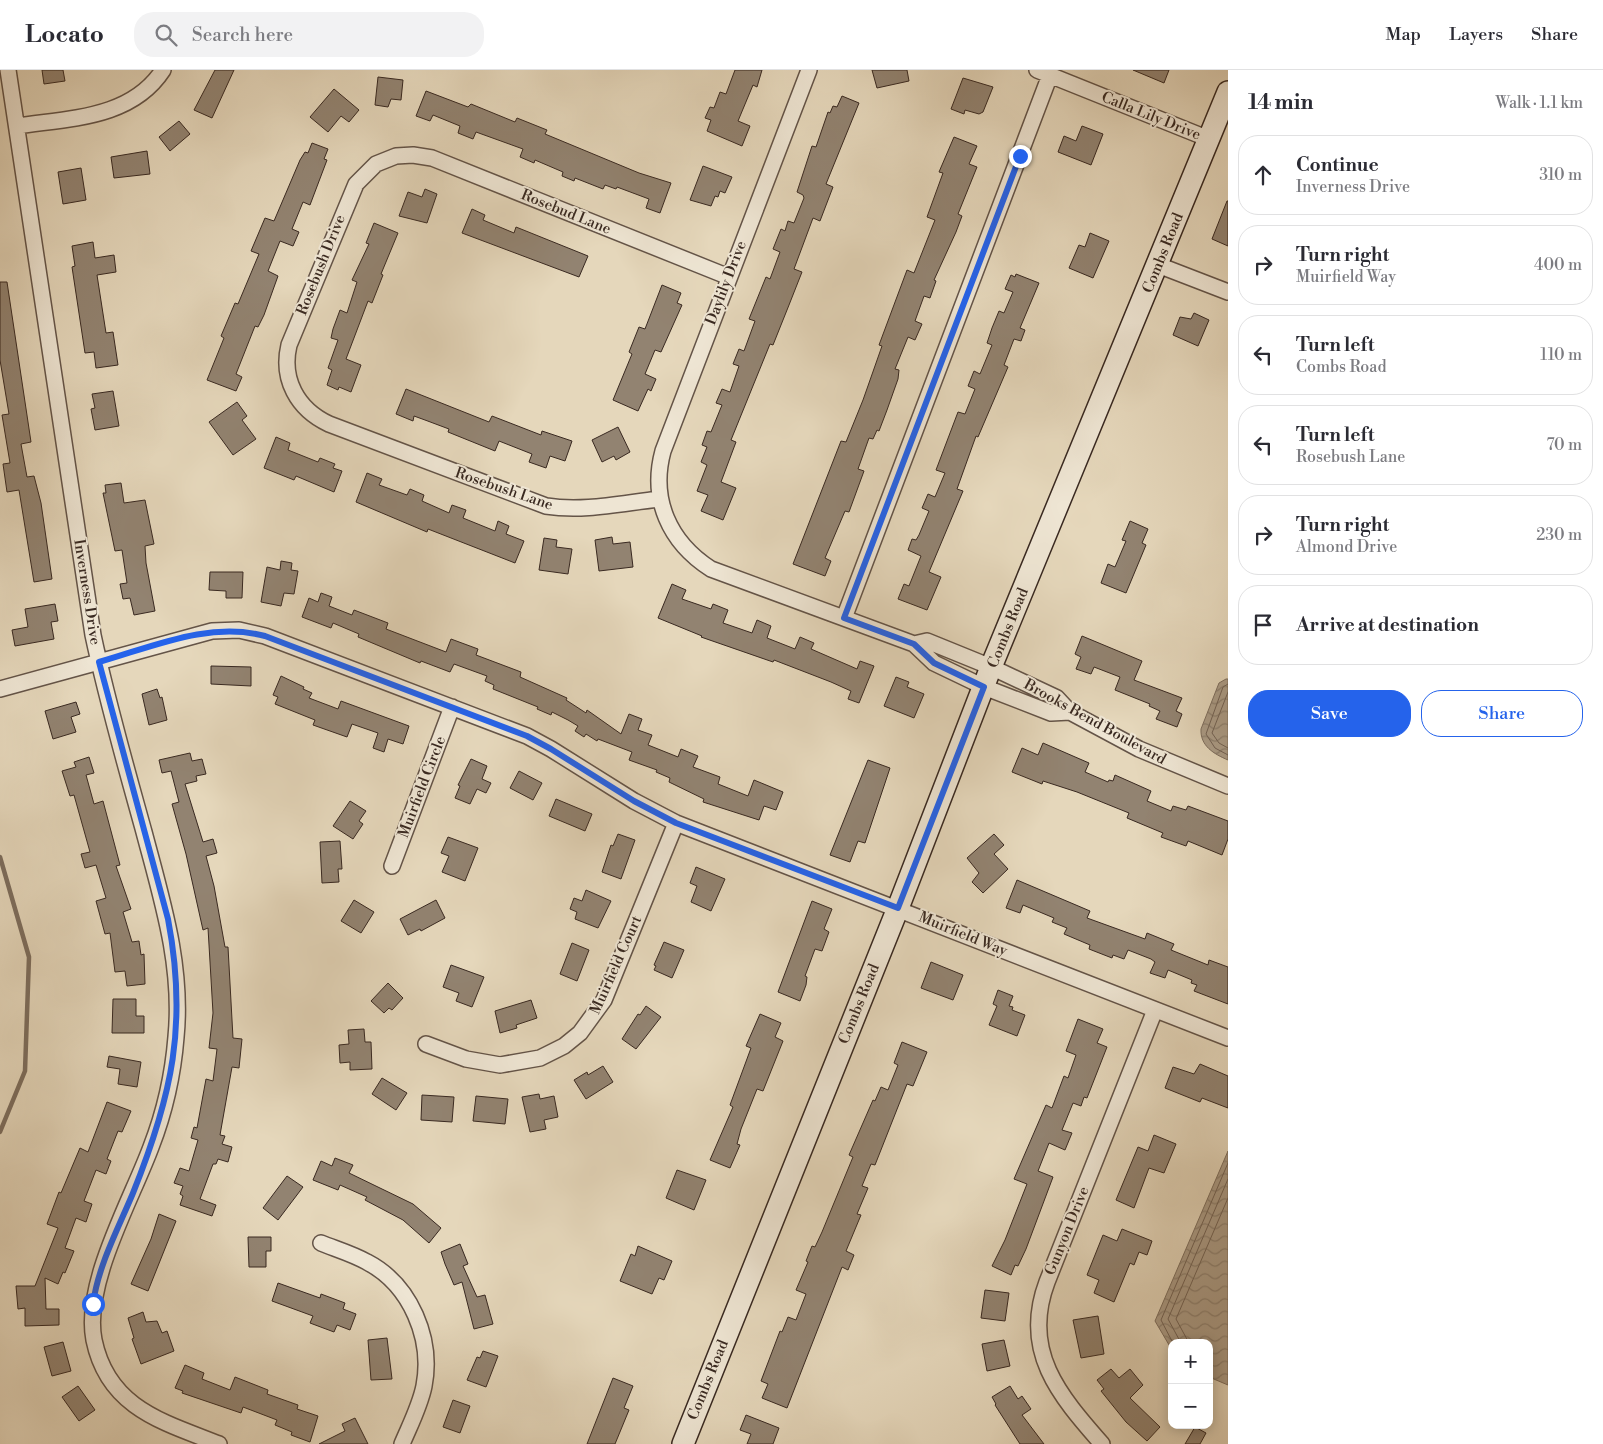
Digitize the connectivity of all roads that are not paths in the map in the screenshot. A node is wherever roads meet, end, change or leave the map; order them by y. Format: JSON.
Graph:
{"nodes":[{"id":1,"x":8,"y":70,"type":"edge"},
{"id":2,"x":164,"y":70,"type":"edge"},
{"id":3,"x":809,"y":70,"type":"edge"},
{"id":4,"x":1043,"y":73,"type":"edge"},
{"id":5,"x":1228,"y":92,"type":"edge"},
{"id":6,"x":17,"y":126,"type":"junction"},
{"id":7,"x":1209,"y":139,"type":"junction"},
{"id":8,"x":403,"y":155,"type":"joint"},
{"id":9,"x":1158,"y":265,"type":"junction"},
{"id":10,"x":729,"y":277,"type":"junction"},
{"id":11,"x":1228,"y":292,"type":"edge"},
{"id":12,"x":300,"y":401,"type":"joint"},
{"id":13,"x":660,"y":499,"type":"junction"},
{"id":14,"x":844,"y":618,"type":"junction"},
{"id":15,"x":914,"y":644,"type":"junction"},
{"id":16,"x":99,"y":662,"type":"junction"},
{"id":17,"x":991,"y":667,"type":"junction"},
{"id":18,"x":984,"y":687,"type":"junction"},
{"id":19,"x":0,"y":689,"type":"edge"},
{"id":20,"x":452,"y":707,"type":"junction"},
{"id":21,"x":1070,"y":712,"type":"junction"},
{"id":22,"x":1228,"y":786,"type":"edge"},
{"id":23,"x":676,"y":823,"type":"junction"},
{"id":24,"x":392,"y":866,"type":"dead end"},
{"id":25,"x":898,"y":908,"type":"junction"},
{"id":26,"x":1156,"y":1010,"type":"junction"},
{"id":27,"x":1228,"y":1038,"type":"edge"},
{"id":28,"x":426,"y":1044,"type":"dead end"},
{"id":29,"x":321,"y":1242,"type":"dead end"},
{"id":30,"x":187,"y":1438,"type":"edge"},
{"id":31,"x":220,"y":1444,"type":"edge"},
{"id":32,"x":402,"y":1444,"type":"edge"},
{"id":33,"x":683,"y":1444,"type":"edge"},
{"id":34,"x":1102,"y":1444,"type":"edge"}],
"edges":[{"from":1,"to":6,"type":"street","name":"Inverness Drive"},
{"from":2,"to":6,"type":"street"},
{"from":3,"to":10,"type":"street","name":"Daylily Drive"},
{"from":4,"to":7,"type":"street","name":"Calla Lily Drive"},
{"from":4,"to":14,"type":"street"},
{"from":5,"to":7,"type":"street","name":"Combs Road"},
{"from":6,"to":16,"type":"street","name":"Inverness Drive"},
{"from":7,"to":9,"type":"street","name":"Combs Road"},
{"from":8,"to":10,"type":"street","name":"Rosebud Lane"},
{"from":8,"to":12,"type":"street","name":"Rosebush Drive"},
{"from":9,"to":11,"type":"street"},
{"from":9,"to":17,"type":"street","name":"Combs Road"},
{"from":10,"to":13,"type":"street","name":"Daylily Drive"},
{"from":12,"to":13,"type":"street","name":"Rosebush Lane"},
{"from":13,"to":14,"type":"street"},
{"from":14,"to":15,"type":"street"},
{"from":15,"to":17,"type":"street"},
{"from":15,"to":18,"type":"street"},
{"from":16,"to":19,"type":"street","name":"Muirfield Way"},
{"from":16,"to":20,"type":"street","name":"Muirfield Way"},
{"from":16,"to":30,"type":"street","name":"Inverness Drive"},
{"from":17,"to":18,"type":"street","name":"Combs Road"},
{"from":17,"to":21,"type":"street","name":"Brooks Bend Boulevard"},
{"from":18,"to":21,"type":"street"},
{"from":18,"to":25,"type":"street","name":"Combs Road"},
{"from":20,"to":23,"type":"street","name":"Muirfield Way"},
{"from":20,"to":24,"type":"street","name":"Muirfield Circle"},
{"from":21,"to":22,"type":"street","name":"Brooks Bend Boulevard"},
{"from":23,"to":25,"type":"street","name":"Muirfield Way"},
{"from":23,"to":28,"type":"street","name":"Muirfield Court"},
{"from":25,"to":26,"type":"street","name":"Muirfield Way"},
{"from":25,"to":33,"type":"street","name":"Combs Road"},
{"from":26,"to":27,"type":"street","name":"Muirfield Way"},
{"from":26,"to":34,"type":"street","name":"Gunyon Drive"},
{"from":29,"to":32,"type":"street"},
{"from":30,"to":31,"type":"street","name":"Inverness Drive"}]}
